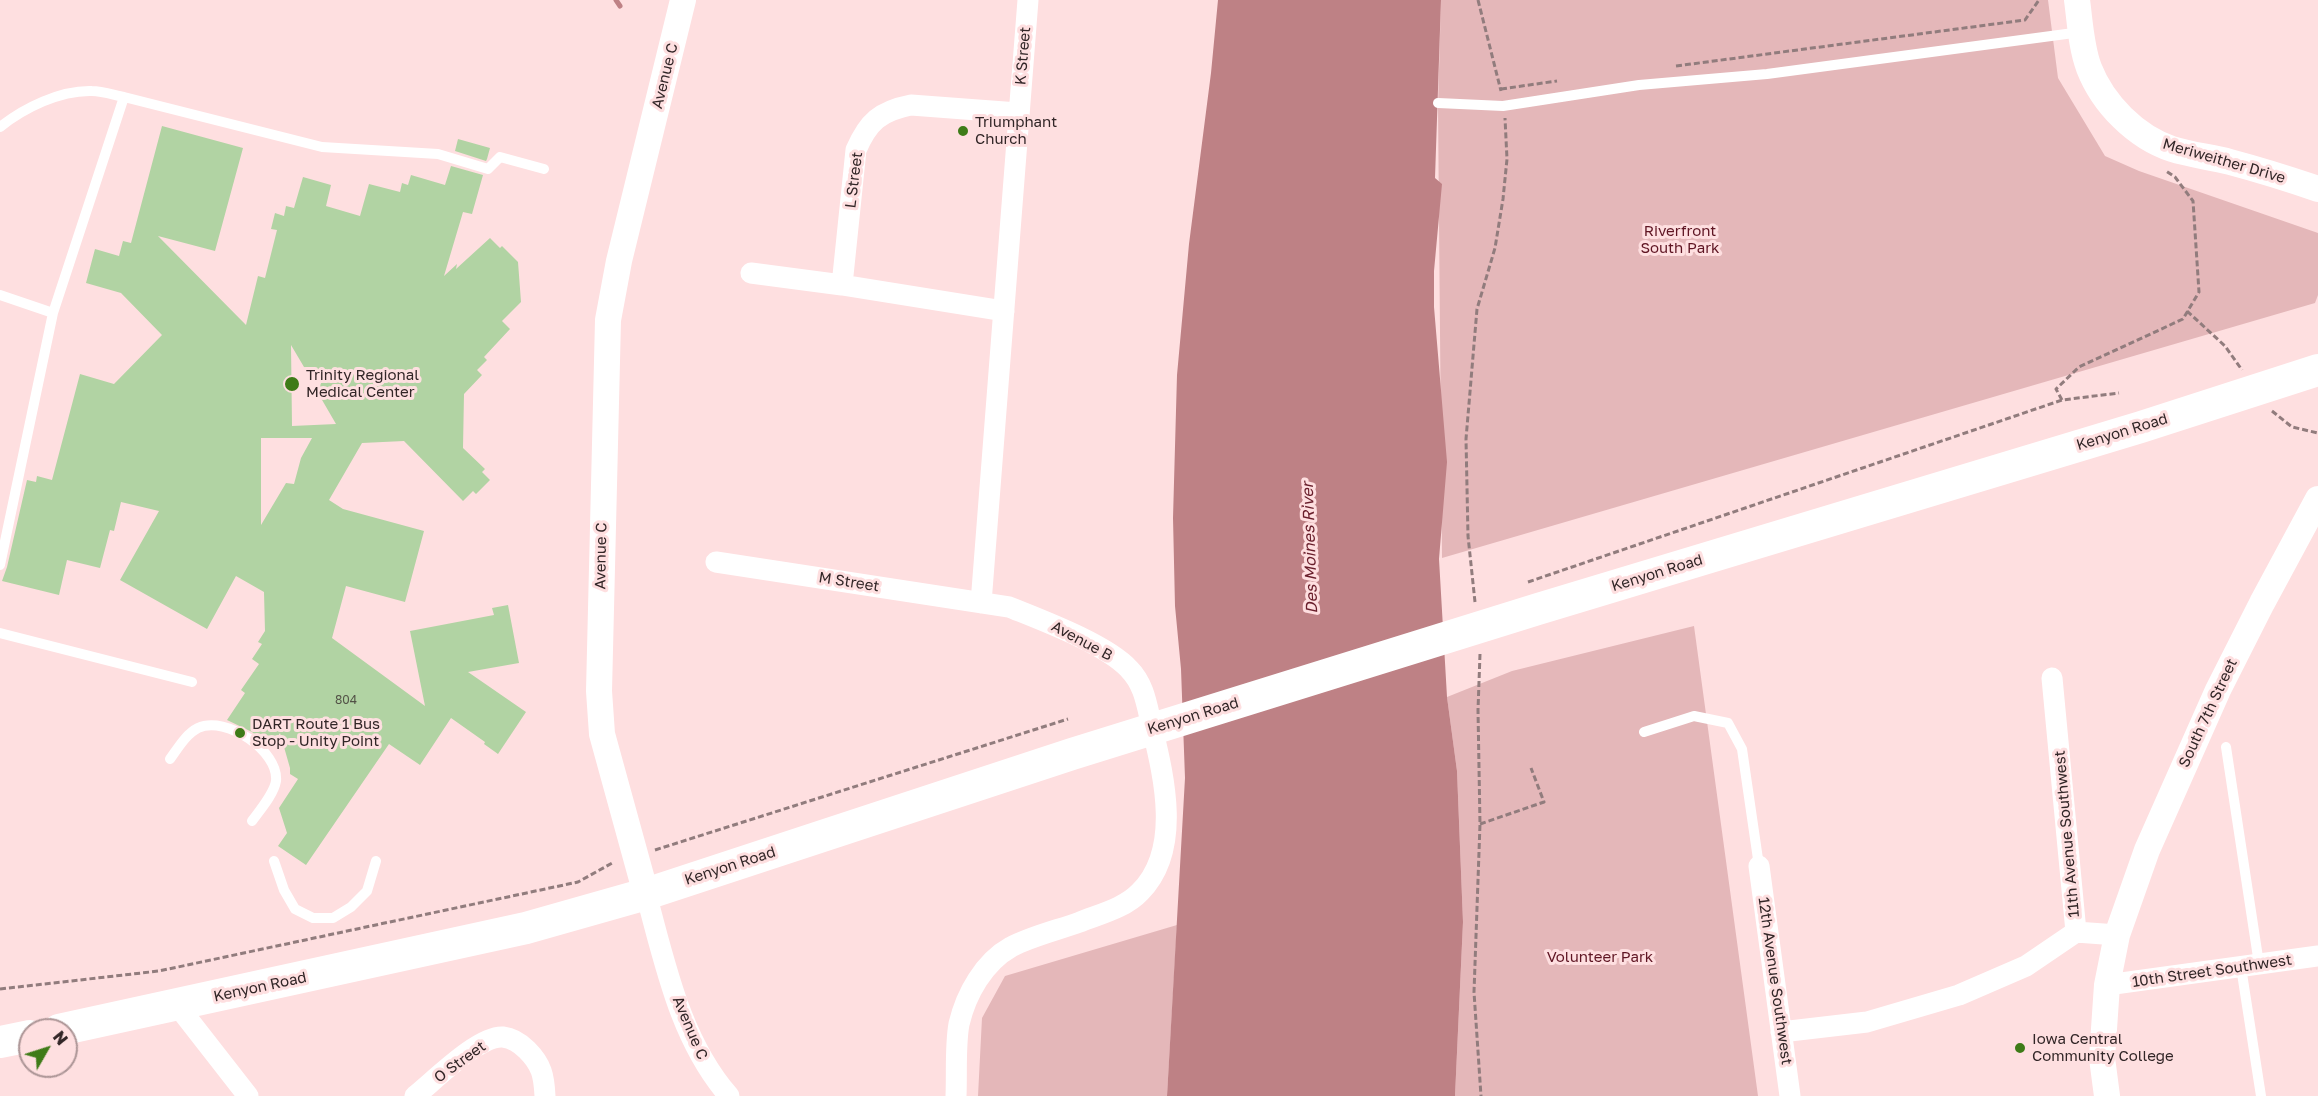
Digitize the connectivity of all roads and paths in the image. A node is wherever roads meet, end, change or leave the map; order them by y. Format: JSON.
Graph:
{"nodes":[{"id":1,"x":684,"y":0,"type":"edge"},
{"id":2,"x":1028,"y":0,"type":"edge"},
{"id":3,"x":1478,"y":0,"type":"edge"},
{"id":4,"x":2039,"y":0,"type":"edge"},
{"id":5,"x":2077,"y":0,"type":"edge"},
{"id":6,"x":2081,"y":32,"type":"junction"},
{"id":7,"x":1675,"y":66,"type":"dead end"},
{"id":8,"x":1559,"y":81,"type":"dead end"},
{"id":9,"x":1501,"y":89,"type":"junction"},
{"id":10,"x":124,"y":97,"type":"junction"},
{"id":11,"x":1438,"y":103,"type":"dead end"},
{"id":12,"x":1503,"y":106,"type":"junction"},
{"id":13,"x":1018,"y":113,"type":"junction"},
{"id":14,"x":0,"y":127,"type":"edge"},
{"id":15,"x":544,"y":170,"type":"dead end"},
{"id":16,"x":2165,"y":171,"type":"dead end"},
{"id":17,"x":2318,"y":189,"type":"edge"},
{"id":18,"x":751,"y":273,"type":"dead end"},
{"id":19,"x":842,"y":285,"type":"junction"},
{"id":20,"x":0,"y":295,"type":"edge"},
{"id":21,"x":1004,"y":311,"type":"junction"},
{"id":22,"x":53,"y":313,"type":"junction"},
{"id":23,"x":2318,"y":370,"type":"edge"},
{"id":24,"x":2119,"y":393,"type":"dead end"},
{"id":25,"x":2062,"y":400,"type":"junction"},
{"id":26,"x":2318,"y":499,"type":"edge"},
{"id":27,"x":716,"y":562,"type":"dead end"},
{"id":28,"x":0,"y":565,"type":"edge"},
{"id":29,"x":1533,"y":596,"type":"junction"},
{"id":30,"x":981,"y":603,"type":"junction"},
{"id":31,"x":1475,"y":607,"type":"dead end"},
{"id":32,"x":0,"y":633,"type":"edge"},
{"id":33,"x":1480,"y":654,"type":"dead end"},
{"id":34,"x":2052,"y":678,"type":"dead end"},
{"id":35,"x":192,"y":682,"type":"dead end"},
{"id":36,"x":1068,"y":719,"type":"dead end"},
{"id":37,"x":1644,"y":732,"type":"dead end"},
{"id":38,"x":2226,"y":747,"type":"dead end"},
{"id":39,"x":170,"y":759,"type":"dead end"},
{"id":40,"x":1531,"y":768,"type":"dead end"},
{"id":41,"x":252,"y":821,"type":"dead end"},
{"id":42,"x":1480,"y":824,"type":"junction"},
{"id":43,"x":635,"y":856,"type":"junction"},
{"id":44,"x":274,"y":861,"type":"dead end"},
{"id":45,"x":376,"y":861,"type":"dead end"},
{"id":46,"x":1760,"y":866,"type":"joint"},
{"id":47,"x":646,"y":894,"type":"junction"},
{"id":48,"x":2076,"y":932,"type":"junction"},
{"id":49,"x":2117,"y":935,"type":"junction"},
{"id":50,"x":2318,"y":956,"type":"edge"},
{"id":51,"x":2250,"y":966,"type":"junction"},
{"id":52,"x":2107,"y":985,"type":"junction"},
{"id":53,"x":0,"y":989,"type":"edge"},
{"id":54,"x":177,"y":1005,"type":"junction"},
{"id":55,"x":78,"y":1026,"type":"edge"},
{"id":56,"x":1781,"y":1032,"type":"junction"},
{"id":57,"x":18,"y":1038,"type":"edge"},
{"id":58,"x":0,"y":1042,"type":"edge"},
{"id":59,"x":248,"y":1096,"type":"edge"},
{"id":60,"x":415,"y":1096,"type":"edge"},
{"id":61,"x":545,"y":1096,"type":"edge"},
{"id":62,"x":729,"y":1096,"type":"edge"},
{"id":63,"x":956,"y":1096,"type":"edge"},
{"id":64,"x":1481,"y":1096,"type":"edge"},
{"id":65,"x":1790,"y":1096,"type":"edge"},
{"id":66,"x":2107,"y":1096,"type":"edge"},
{"id":67,"x":2261,"y":1096,"type":"edge"}],
"edges":[{"from":1,"to":43,"type":"street","name":"Avenue C"},
{"from":2,"to":13,"type":"street","name":"K Street"},
{"from":3,"to":9,"type":"path"},
{"from":4,"to":7,"type":"path"},
{"from":5,"to":6,"type":"street","name":"Meriweither Drive"},
{"from":6,"to":12,"type":"lane"},
{"from":6,"to":17,"type":"street","name":"Meriweither Drive"},
{"from":8,"to":9,"type":"path"},
{"from":9,"to":12,"type":"path"},
{"from":10,"to":14,"type":"lane"},
{"from":10,"to":15,"type":"lane"},
{"from":10,"to":22,"type":"lane"},
{"from":11,"to":12,"type":"lane"},
{"from":12,"to":31,"type":"path"},
{"from":13,"to":19,"type":"street","name":"L Street"},
{"from":13,"to":21,"type":"street"},
{"from":16,"to":25,"type":"path"},
{"from":18,"to":19,"type":"street"},
{"from":19,"to":21,"type":"street"},
{"from":20,"to":22,"type":"lane"},
{"from":21,"to":30,"type":"street"},
{"from":22,"to":28,"type":"lane"},
{"from":23,"to":29,"type":"main road","name":"Kenyon Road"},
{"from":24,"to":25,"type":"path"},
{"from":25,"to":29,"type":"path"},
{"from":26,"to":49,"type":"street","name":"South 7th Street"},
{"from":27,"to":30,"type":"street","name":"M Street"},
{"from":29,"to":47,"type":"main road","name":"Kenyon Road"},
{"from":30,"to":63,"type":"street","name":"Avenue B"},
{"from":32,"to":35,"type":"lane"},
{"from":33,"to":42,"type":"path"},
{"from":34,"to":48,"type":"street","name":"11th Avenue Southwest"},
{"from":36,"to":43,"type":"path"},
{"from":37,"to":46,"type":"lane"},
{"from":38,"to":51,"type":"lane"},
{"from":39,"to":41,"type":"lane"},
{"from":40,"to":42,"type":"path"},
{"from":42,"to":64,"type":"path"},
{"from":43,"to":47,"type":"street","name":"Avenue C"},
{"from":43,"to":53,"type":"path"},
{"from":44,"to":45,"type":"lane"},
{"from":46,"to":56,"type":"street","name":"12th Avenue Southwest"},
{"from":47,"to":54,"type":"main road","name":"Kenyon Road"},
{"from":47,"to":62,"type":"street","name":"Avenue C"},
{"from":48,"to":49,"type":"street","name":"11th Avenue Southwest"},
{"from":48,"to":56,"type":"street"},
{"from":49,"to":52,"type":"street"},
{"from":50,"to":51,"type":"street","name":"10th Street Southwest"},
{"from":51,"to":52,"type":"street","name":"10th Street Southwest"},
{"from":51,"to":67,"type":"lane"},
{"from":52,"to":66,"type":"street"},
{"from":54,"to":55,"type":"main road","name":"Kenyon Road"},
{"from":54,"to":59,"type":"street"},
{"from":56,"to":65,"type":"street","name":"12th Avenue Southwest"},
{"from":57,"to":58,"type":"main road"},
{"from":60,"to":61,"type":"street","name":"O Street"}]}
